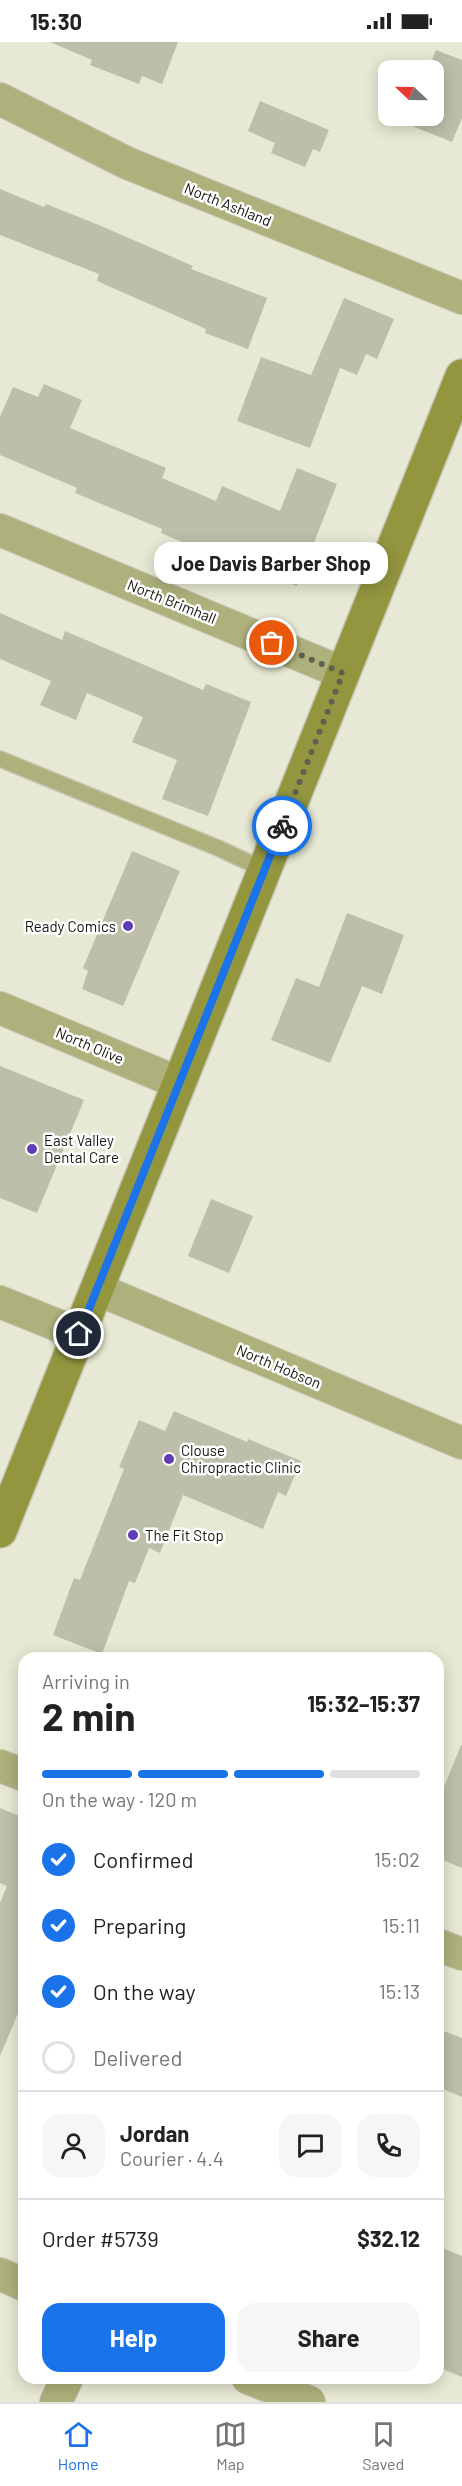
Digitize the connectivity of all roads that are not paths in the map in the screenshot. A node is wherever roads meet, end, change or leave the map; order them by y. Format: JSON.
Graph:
{"nodes":[{"id":1,"x":0,"y":99,"type":"edge"},
{"id":2,"x":462,"y":298,"type":"edge"},
{"id":3,"x":462,"y":376,"type":"edge"},
{"id":4,"x":0,"y":530,"type":"edge"},
{"id":5,"x":343,"y":673,"type":"junction"},
{"id":6,"x":0,"y":759,"type":"edge"},
{"id":7,"x":265,"y":870,"type":"junction"},
{"id":8,"x":0,"y":1008,"type":"edge"},
{"id":9,"x":179,"y":1083,"type":"junction"},
{"id":10,"x":97,"y":1289,"type":"junction"},
{"id":11,"x":0,"y":1302,"type":"edge"},
{"id":12,"x":79,"y":1334,"type":"junction"},
{"id":13,"x":462,"y":1443,"type":"edge"},
{"id":14,"x":0,"y":1532,"type":"edge"},
{"id":15,"x":0,"y":1766,"type":"edge"},
{"id":16,"x":18,"y":1773,"type":"edge"},
{"id":17,"x":444,"y":1947,"type":"edge"},
{"id":18,"x":462,"y":1954,"type":"edge"},
{"id":19,"x":0,"y":2274,"type":"edge"},
{"id":20,"x":18,"y":2282,"type":"edge"},
{"id":21,"x":64,"y":2384,"type":"edge"},
{"id":22,"x":263,"y":2384,"type":"edge"},
{"id":23,"x":56,"y":2402,"type":"edge"},
{"id":24,"x":309,"y":2402,"type":"edge"}],
"edges":[{"from":1,"to":2,"type":"street","name":"North Ashland"},
{"from":3,"to":5,"type":"main road"},
{"from":4,"to":5,"type":"street","name":"North Brimhall"},
{"from":5,"to":7,"type":"main road"},
{"from":6,"to":7,"type":"lane"},
{"from":7,"to":9,"type":"main road"},
{"from":8,"to":9,"type":"street","name":"North Olive"},
{"from":9,"to":10,"type":"main road"},
{"from":10,"to":12,"type":"main road"},
{"from":10,"to":13,"type":"street","name":"North Hobson"},
{"from":11,"to":12,"type":"street"},
{"from":12,"to":14,"type":"main road"},
{"from":15,"to":16,"type":"street"},
{"from":17,"to":18,"type":"street"},
{"from":19,"to":20,"type":"street"},
{"from":21,"to":23,"type":"street"},
{"from":22,"to":24,"type":"street"}]}
